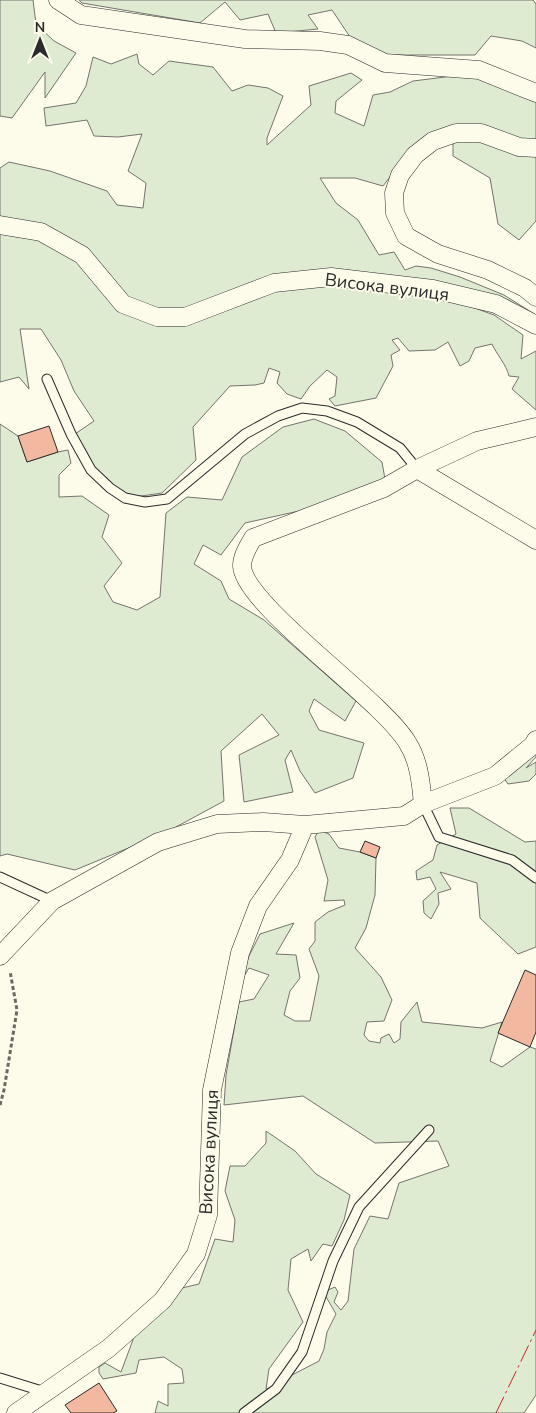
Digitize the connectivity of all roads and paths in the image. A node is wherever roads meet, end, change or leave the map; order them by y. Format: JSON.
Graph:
{"nodes":[{"id":1,"x":58,"y":0,"type":"edge"},
{"id":2,"x":536,"y":92,"type":"edge"},
{"id":3,"x":536,"y":148,"type":"edge"},
{"id":4,"x":0,"y":225,"type":"edge"},
{"id":5,"x":536,"y":297,"type":"edge"},
{"id":6,"x":536,"y":325,"type":"edge"},
{"id":7,"x":47,"y":378,"type":"dead end"},
{"id":8,"x":536,"y":427,"type":"edge"},
{"id":9,"x":417,"y":469,"type":"junction"},
{"id":10,"x":536,"y":540,"type":"edge"},
{"id":11,"x":536,"y":740,"type":"edge"},
{"id":12,"x":423,"y":804,"type":"junction"},
{"id":13,"x":305,"y":825,"type":"junction"},
{"id":14,"x":0,"y":876,"type":"edge"},
{"id":15,"x":536,"y":878,"type":"edge"},
{"id":16,"x":52,"y":902,"type":"junction"},
{"id":17,"x":3,"y":953,"type":"edge"},
{"id":18,"x":0,"y":1105,"type":"edge"},
{"id":19,"x":429,"y":1130,"type":"dead end"},
{"id":20,"x":0,"y":1378,"type":"edge"},
{"id":21,"x":46,"y":1392,"type":"junction"},
{"id":22,"x":16,"y":1413,"type":"edge"},
{"id":23,"x":244,"y":1413,"type":"edge"}],
"edges":[{"from":1,"to":2,"type":"street"},
{"from":3,"to":5,"type":"street"},
{"from":4,"to":6,"type":"street","name":"Висока вулиця"},
{"from":7,"to":9,"type":"lane"},
{"from":8,"to":9,"type":"street"},
{"from":9,"to":10,"type":"street"},
{"from":9,"to":12,"type":"street"},
{"from":11,"to":12,"type":"street"},
{"from":12,"to":13,"type":"street"},
{"from":12,"to":15,"type":"lane"},
{"from":13,"to":16,"type":"street"},
{"from":13,"to":21,"type":"street","name":"Висока вулиця"},
{"from":14,"to":16,"type":"lane"},
{"from":16,"to":17,"type":"street"},
{"from":17,"to":18,"type":"path"},
{"from":19,"to":23,"type":"lane"},
{"from":20,"to":21,"type":"lane"},
{"from":21,"to":22,"type":"street","name":"Висока вулиця"}]}
